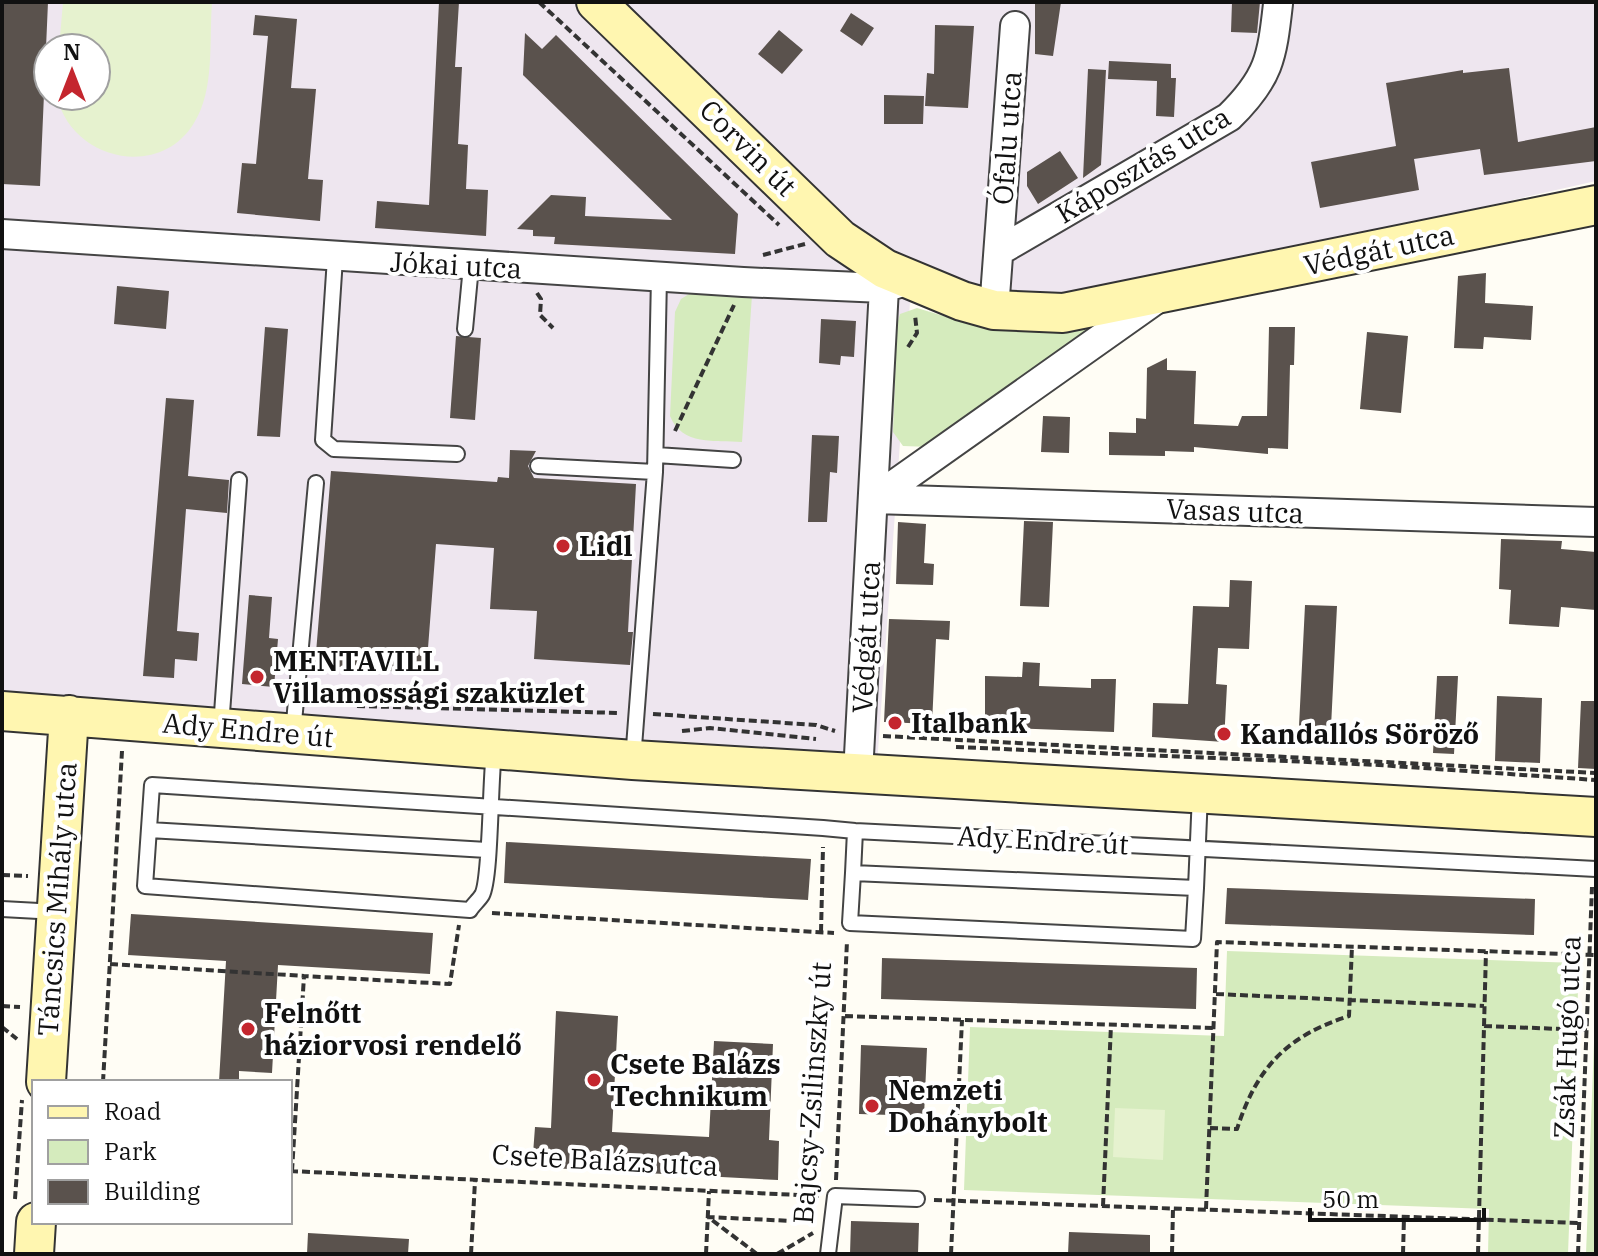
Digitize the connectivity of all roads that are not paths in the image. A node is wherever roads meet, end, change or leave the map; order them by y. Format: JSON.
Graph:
{"nodes":[{"id":1,"x":596,"y":2,"type":"edge"},
{"id":2,"x":1278,"y":4,"type":"edge"},
{"id":3,"x":1015,"y":26,"type":"dead end"},
{"id":4,"x":1596,"y":205,"type":"edge"},
{"id":5,"x":2,"y":234,"type":"edge"},
{"id":6,"x":999,"y":251,"type":"junction"},
{"id":7,"x":335,"y":258,"type":"junction"},
{"id":8,"x":471,"y":266,"type":"junction"},
{"id":9,"x":659,"y":277,"type":"junction"},
{"id":10,"x":892,"y":279,"type":"junction"},
{"id":11,"x":1162,"y":295,"type":"junction"},
{"id":12,"x":994,"y":310,"type":"junction"},
{"id":13,"x":465,"y":329,"type":"dead end"},
{"id":14,"x":457,"y":454,"type":"dead end"},
{"id":15,"x":656,"y":455,"type":"junction"},
{"id":16,"x":733,"y":460,"type":"dead end"},
{"id":17,"x":538,"y":466,"type":"dead end"},
{"id":18,"x":655,"y":472,"type":"junction"},
{"id":19,"x":239,"y":480,"type":"dead end"},
{"id":20,"x":316,"y":483,"type":"dead end"},
{"id":21,"x":874,"y":499,"type":"junction"},
{"id":22,"x":1596,"y":522,"type":"edge"},
{"id":23,"x":2,"y":711,"type":"edge"},
{"id":24,"x":69,"y":715,"type":"junction"},
{"id":25,"x":221,"y":728,"type":"junction"},
{"id":26,"x":293,"y":734,"type":"junction"},
{"id":27,"x":494,"y":750,"type":"junction"},
{"id":28,"x":633,"y":760,"type":"junction"},
{"id":29,"x":858,"y":774,"type":"junction"},
{"id":30,"x":1200,"y":794,"type":"junction"},
{"id":31,"x":489,"y":807,"type":"junction"},
{"id":32,"x":1596,"y":817,"type":"edge"},
{"id":33,"x":149,"y":830,"type":"junction"},
{"id":34,"x":855,"y":831,"type":"junction"},
{"id":35,"x":1198,"y":848,"type":"junction"},
{"id":36,"x":487,"y":850,"type":"junction"},
{"id":37,"x":1594,"y":869,"type":"edge"},
{"id":38,"x":853,"y":873,"type":"junction"},
{"id":39,"x":1196,"y":888,"type":"junction"},
{"id":40,"x":2,"y":909,"type":"edge"},
{"id":41,"x":57,"y":912,"type":"junction"},
{"id":42,"x":35,"y":1080,"type":"edge"},
{"id":43,"x":917,"y":1199,"type":"dead end"},
{"id":44,"x":25,"y":1215,"type":"edge"},
{"id":45,"x":34,"y":1254,"type":"edge"},
{"id":46,"x":828,"y":1254,"type":"edge"}],
"edges":[{"from":1,"to":10,"type":"street","name":"Corvin út"},
{"from":2,"to":6,"type":"street","name":"Káposztás utca"},
{"from":3,"to":6,"type":"street","name":"Ófalu utca"},
{"from":4,"to":11,"type":"street","name":"Védgát utca"},
{"from":5,"to":7,"type":"street","name":"Jókai utca"},
{"from":6,"to":12,"type":"street"},
{"from":7,"to":8,"type":"street","name":"Jókai utca"},
{"from":7,"to":14,"type":"lane"},
{"from":8,"to":9,"type":"street","name":"Jókai utca"},
{"from":8,"to":13,"type":"lane"},
{"from":9,"to":10,"type":"street","name":"Jókai utca"},
{"from":9,"to":15,"type":"lane"},
{"from":10,"to":12,"type":"street","name":"Védgát utca"},
{"from":10,"to":21,"type":"street","name":"Védgát utca"},
{"from":11,"to":12,"type":"street","name":"Védgát utca"},
{"from":11,"to":21,"type":"street","name":"Védgát utca"},
{"from":15,"to":16,"type":"lane"},
{"from":15,"to":18,"type":"lane"},
{"from":17,"to":18,"type":"lane"},
{"from":18,"to":28,"type":"lane"},
{"from":19,"to":25,"type":"lane"},
{"from":20,"to":26,"type":"lane"},
{"from":21,"to":22,"type":"street","name":"Vasas utca"},
{"from":21,"to":29,"type":"street","name":"Védgát utca"},
{"from":23,"to":24,"type":"street","name":"Ady Endre út"},
{"from":24,"to":25,"type":"street","name":"Ady Endre út"},
{"from":24,"to":41,"type":"street","name":"Táncsics Mihály utca"},
{"from":25,"to":26,"type":"street","name":"Ady Endre út"},
{"from":26,"to":27,"type":"street","name":"Ady Endre út"},
{"from":27,"to":28,"type":"street","name":"Ady Endre út"},
{"from":27,"to":31,"type":"lane"},
{"from":28,"to":29,"type":"street","name":"Ady Endre út"},
{"from":29,"to":30,"type":"street","name":"Ady Endre út"},
{"from":30,"to":32,"type":"street","name":"Ady Endre út"},
{"from":30,"to":35,"type":"lane"},
{"from":31,"to":33,"type":"lane","name":"Ady Endre út"},
{"from":31,"to":34,"type":"lane","name":"Ady Endre út"},
{"from":31,"to":36,"type":"lane"},
{"from":33,"to":36,"type":"lane"},
{"from":33,"to":36,"type":"lane","name":"Ady Endre út"},
{"from":34,"to":35,"type":"lane","name":"Ady Endre út"},
{"from":34,"to":38,"type":"lane"},
{"from":35,"to":37,"type":"lane","name":"Ady Endre út"},
{"from":35,"to":39,"type":"lane"},
{"from":38,"to":39,"type":"lane"},
{"from":38,"to":39,"type":"lane"},
{"from":40,"to":41,"type":"lane"},
{"from":41,"to":42,"type":"street","name":"Táncsics Mihály utca"},
{"from":43,"to":46,"type":"lane","name":"Bajcsy-Zsilinszky út"},
{"from":44,"to":45,"type":"street"}]}
